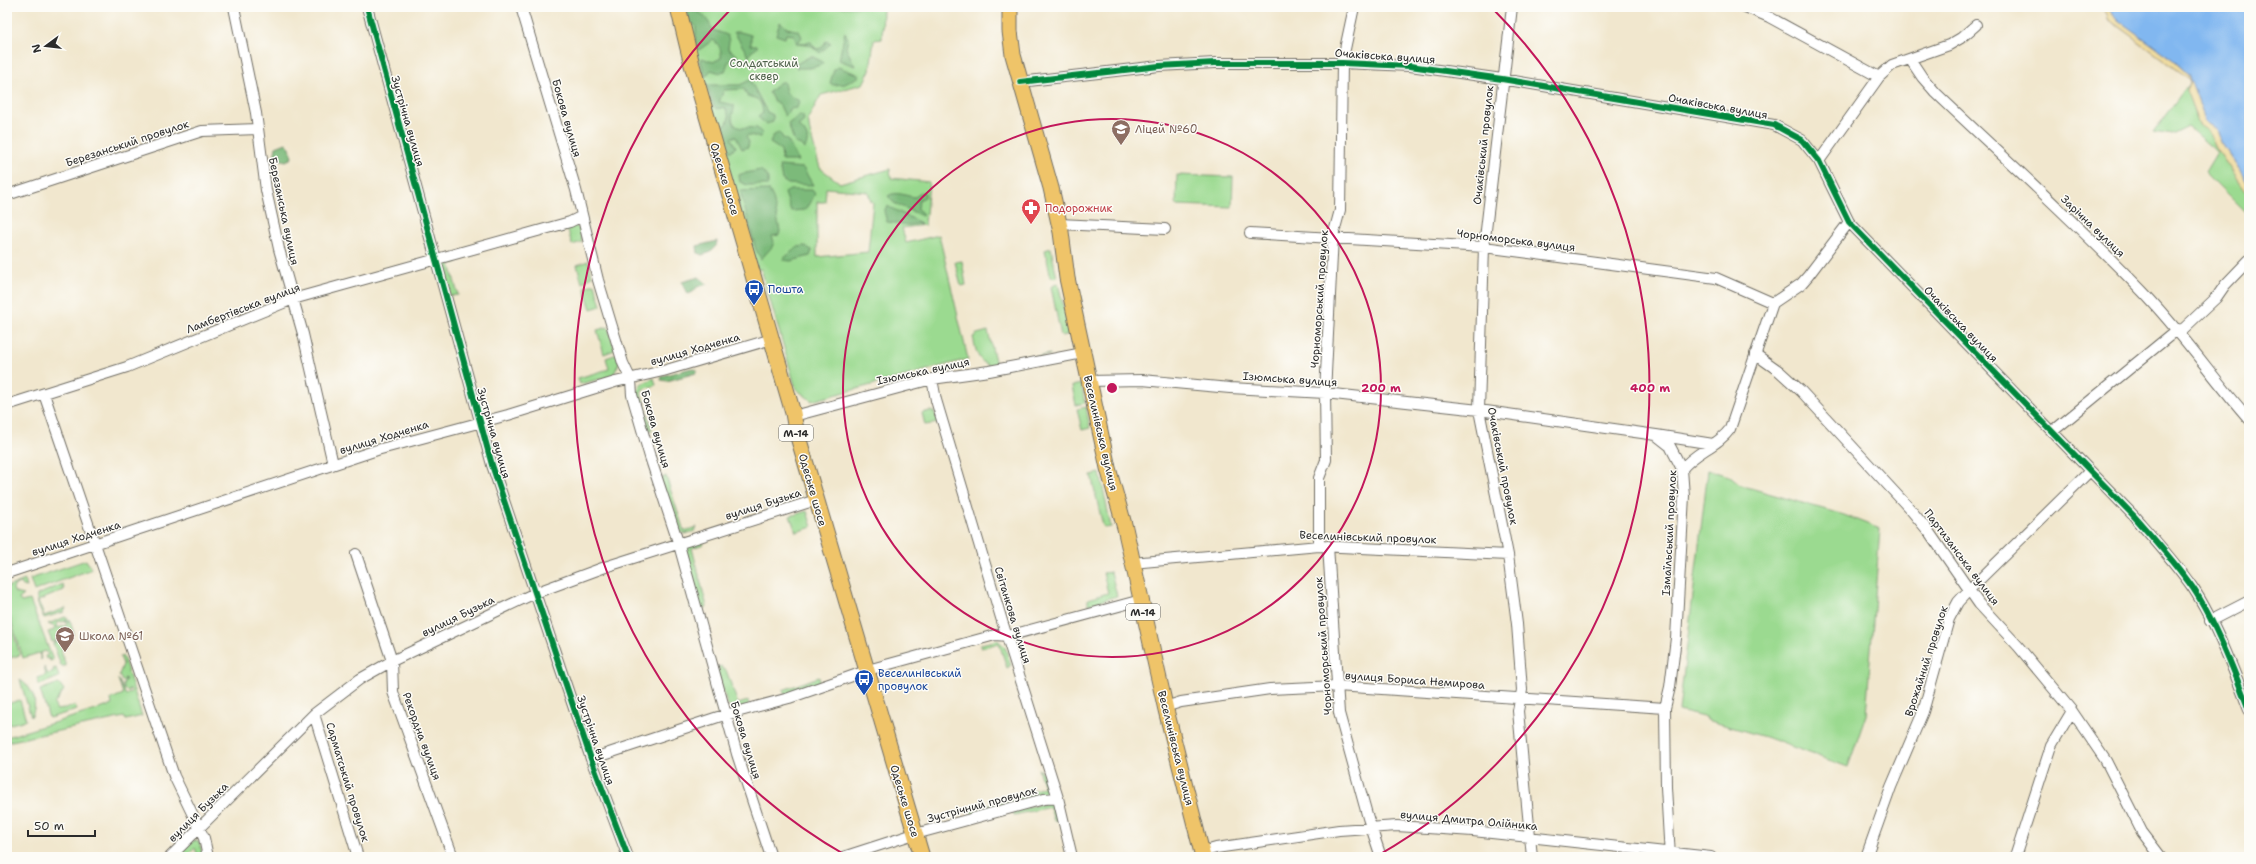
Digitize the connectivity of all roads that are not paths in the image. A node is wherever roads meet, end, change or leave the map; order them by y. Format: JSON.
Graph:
{"nodes":[{"id":1,"x":234,"y":7,"type":"edge"},
{"id":2,"x":367,"y":7,"type":"edge"},
{"id":3,"x":521,"y":7,"type":"edge"},
{"id":4,"x":678,"y":7,"type":"edge"},
{"id":5,"x":1010,"y":7,"type":"edge"},
{"id":6,"x":1354,"y":7,"type":"edge"},
{"id":7,"x":1512,"y":7,"type":"edge"},
{"id":8,"x":1745,"y":7,"type":"edge"},
{"id":9,"x":1976,"y":25,"type":"dead end"},
{"id":10,"x":1910,"y":59,"type":"junction"},
{"id":11,"x":1342,"y":62,"type":"junction"},
{"id":12,"x":1879,"y":77,"type":"junction"},
{"id":13,"x":1502,"y":79,"type":"junction"},
{"id":14,"x":1020,"y":82,"type":"junction"},
{"id":15,"x":258,"y":129,"type":"junction"},
{"id":16,"x":1819,"y":161,"type":"junction"},
{"id":17,"x":7,"y":195,"type":"edge"},
{"id":18,"x":582,"y":216,"type":"junction"},
{"id":19,"x":1849,"y":222,"type":"junction"},
{"id":20,"x":1060,"y":224,"type":"junction"},
{"id":21,"x":1165,"y":229,"type":"dead end"},
{"id":22,"x":1250,"y":233,"type":"dead end"},
{"id":23,"x":1332,"y":236,"type":"junction"},
{"id":24,"x":1484,"y":247,"type":"junction"},
{"id":25,"x":436,"y":259,"type":"junction"},
{"id":26,"x":2249,"y":260,"type":"edge"},
{"id":27,"x":293,"y":299,"type":"junction"},
{"id":28,"x":1773,"y":303,"type":"junction"},
{"id":29,"x":2179,"y":331,"type":"junction"},
{"id":30,"x":772,"y":339,"type":"junction"},
{"id":31,"x":1083,"y":353,"type":"junction"},
{"id":32,"x":1755,"y":354,"type":"junction"},
{"id":33,"x":932,"y":379,"type":"junction"},
{"id":34,"x":631,"y":380,"type":"junction"},
{"id":35,"x":1089,"y":381,"type":"junction"},
{"id":36,"x":1325,"y":393,"type":"junction"},
{"id":37,"x":44,"y":394,"type":"junction"},
{"id":38,"x":7,"y":405,"type":"edge"},
{"id":39,"x":1479,"y":410,"type":"junction"},
{"id":40,"x":794,"y":416,"type":"junction"},
{"id":41,"x":2249,"y":419,"type":"edge"},
{"id":42,"x":480,"y":422,"type":"junction"},
{"id":43,"x":2052,"y":432,"type":"junction"},
{"id":44,"x":1656,"y":435,"type":"junction"},
{"id":45,"x":1713,"y":444,"type":"junction"},
{"id":46,"x":333,"y":464,"type":"junction"},
{"id":47,"x":1682,"y":469,"type":"junction"},
{"id":48,"x":2090,"y":471,"type":"junction"},
{"id":49,"x":816,"y":500,"type":"junction"},
{"id":50,"x":95,"y":545,"type":"junction"},
{"id":51,"x":679,"y":545,"type":"junction"},
{"id":52,"x":1324,"y":546,"type":"junction"},
{"id":53,"x":356,"y":554,"type":"dead end"},
{"id":54,"x":1508,"y":555,"type":"junction"},
{"id":55,"x":1132,"y":563,"type":"junction"},
{"id":56,"x":7,"y":573,"type":"edge"},
{"id":57,"x":1969,"y":590,"type":"junction"},
{"id":58,"x":535,"y":593,"type":"junction"},
{"id":59,"x":1141,"y":600,"type":"junction"},
{"id":60,"x":2249,"y":601,"type":"edge"},
{"id":61,"x":2210,"y":621,"type":"junction"},
{"id":62,"x":1008,"y":636,"type":"junction"},
{"id":63,"x":392,"y":661,"type":"junction"},
{"id":64,"x":866,"y":671,"type":"junction"},
{"id":65,"x":1337,"y":686,"type":"junction"},
{"id":66,"x":1521,"y":700,"type":"junction"},
{"id":67,"x":1166,"y":707,"type":"junction"},
{"id":68,"x":1665,"y":708,"type":"junction"},
{"id":69,"x":2249,"y":710,"type":"edge"},
{"id":70,"x":2072,"y":711,"type":"junction"},
{"id":71,"x":314,"y":714,"type":"junction"},
{"id":72,"x":726,"y":716,"type":"junction"},
{"id":73,"x":591,"y":759,"type":"junction"},
{"id":74,"x":1058,"y":798,"type":"junction"},
{"id":75,"x":1372,"y":826,"type":"junction"},
{"id":76,"x":199,"y":828,"type":"junction"},
{"id":77,"x":915,"y":834,"type":"junction"},
{"id":78,"x":1529,"y":837,"type":"junction"},
{"id":79,"x":1670,"y":854,"type":"edge"},
{"id":80,"x":1202,"y":855,"type":"edge"},
{"id":81,"x":170,"y":857,"type":"edge"},
{"id":82,"x":208,"y":857,"type":"edge"},
{"id":83,"x":358,"y":857,"type":"edge"},
{"id":84,"x":453,"y":857,"type":"edge"},
{"id":85,"x":628,"y":857,"type":"edge"},
{"id":86,"x":771,"y":857,"type":"edge"},
{"id":87,"x":843,"y":857,"type":"edge"},
{"id":88,"x":922,"y":857,"type":"edge"},
{"id":89,"x":1072,"y":857,"type":"edge"},
{"id":90,"x":1381,"y":857,"type":"edge"},
{"id":91,"x":1532,"y":857,"type":"edge"},
{"id":92,"x":1711,"y":857,"type":"edge"},
{"id":93,"x":1866,"y":857,"type":"edge"},
{"id":94,"x":2015,"y":857,"type":"edge"},
{"id":95,"x":2161,"y":857,"type":"edge"}],
"edges":[{"from":1,"to":15,"type":"street","name":"Березанська вулиця"},
{"from":2,"to":25,"type":"street","name":"Зустрічна вулиця"},
{"from":3,"to":18,"type":"street","name":"Бокова вулиця"},
{"from":4,"to":30,"type":"highway","name":"Одеське шосе","number":"М-14"},
{"from":5,"to":14,"type":"highway","name":"Веселинівська вулиця","number":"М-14"},
{"from":6,"to":11,"type":"street","name":"Чорноморський провулок"},
{"from":7,"to":13,"type":"street","name":"Очаківський провулок"},
{"from":8,"to":12,"type":"street"},
{"from":9,"to":10,"type":"street"},
{"from":10,"to":12,"type":"street"},
{"from":10,"to":29,"type":"street","name":"Зарічна вулиця"},
{"from":11,"to":13,"type":"street","name":"Очаківська вулиця"},
{"from":11,"to":14,"type":"street","name":"Очаківська вулиця"},
{"from":11,"to":23,"type":"street","name":"Чорноморський провулок"},
{"from":12,"to":16,"type":"street"},
{"from":13,"to":16,"type":"street","name":"Очаківська вулиця"},
{"from":13,"to":24,"type":"street","name":"Очаківський провулок"},
{"from":14,"to":20,"type":"highway","name":"Веселинівська вулиця","number":"М-14"},
{"from":15,"to":17,"type":"street","name":"Березанський провулок"},
{"from":15,"to":27,"type":"street","name":"Березанська вулиця"},
{"from":16,"to":19,"type":"street","name":"Очаківська вулиця"},
{"from":18,"to":25,"type":"street","name":"Ламбертівська вулиця"},
{"from":18,"to":34,"type":"street","name":"Бокова вулиця"},
{"from":19,"to":28,"type":"street"},
{"from":19,"to":43,"type":"street","name":"Очаківська вулиця"},
{"from":20,"to":21,"type":"street"},
{"from":20,"to":31,"type":"highway","name":"Веселинівська вулиця","number":"М-14"},
{"from":22,"to":23,"type":"street","name":"Чорноморська вулиця"},
{"from":23,"to":24,"type":"street","name":"Чорноморська вулиця"},
{"from":23,"to":36,"type":"street","name":"Чорноморський провулок"},
{"from":24,"to":28,"type":"street","name":"Чорноморська вулиця"},
{"from":24,"to":39,"type":"street","name":"Очаківський провулок"},
{"from":25,"to":27,"type":"street","name":"Ламбертівська вулиця"},
{"from":25,"to":42,"type":"street","name":"Зустрічна вулиця"},
{"from":26,"to":29,"type":"street"},
{"from":27,"to":37,"type":"street","name":"Ламбертівська вулиця"},
{"from":27,"to":46,"type":"street","name":"Березанська вулиця"},
{"from":28,"to":32,"type":"street","name":"Ізмаїльський провулок"},
{"from":29,"to":41,"type":"street","name":"Зарічна вулиця"},
{"from":29,"to":43,"type":"street"},
{"from":30,"to":34,"type":"street","name":"вулиця Ходченка"},
{"from":30,"to":40,"type":"highway","name":"Одеське шосе","number":"М-14"},
{"from":31,"to":33,"type":"street","name":"Ізюмська вулиця"},
{"from":31,"to":35,"type":"highway","name":"Веселинівська вулиця","number":"М-14"},
{"from":32,"to":45,"type":"street","name":"Ізмаїльський провулок"},
{"from":32,"to":57,"type":"street","name":"Партизанська вулиця"},
{"from":33,"to":40,"type":"street","name":"Ізюмська вулиця"},
{"from":33,"to":62,"type":"street","name":"Світанкова вулиця"},
{"from":34,"to":42,"type":"street","name":"вулиця Ходченка"},
{"from":34,"to":51,"type":"street","name":"Бокова вулиця"},
{"from":35,"to":36,"type":"street","name":"Ізюмська вулиця"},
{"from":35,"to":55,"type":"highway","name":"Веселинівська вулиця","number":"М-14"},
{"from":36,"to":39,"type":"street","name":"Ізюмська вулиця"},
{"from":36,"to":52,"type":"street","name":"Чорноморський провулок"},
{"from":37,"to":38,"type":"street","name":"Ламбертівська вулиця"},
{"from":37,"to":50,"type":"street"},
{"from":39,"to":44,"type":"street","name":"Ізюмська вулиця"},
{"from":39,"to":54,"type":"street","name":"Очаківський провулок"},
{"from":40,"to":49,"type":"highway","name":"Одеське шосе","number":"М-14"},
{"from":42,"to":46,"type":"street","name":"вулиця Ходченка"},
{"from":42,"to":58,"type":"street","name":"Зустрічна вулиця"},
{"from":43,"to":48,"type":"street","name":"Очаківська вулиця"},
{"from":44,"to":45,"type":"street","name":"Ізюмська вулиця"},
{"from":44,"to":47,"type":"street"},
{"from":45,"to":47,"type":"street","name":"Ізмаїльський провулок"},
{"from":46,"to":50,"type":"street","name":"вулиця Ходченка"},
{"from":47,"to":68,"type":"street","name":"Ізмаїльський провулок"},
{"from":48,"to":57,"type":"street","name":"Врожайний провулок"},
{"from":48,"to":61,"type":"street","name":"Очаківська вулиця"},
{"from":49,"to":51,"type":"street","name":"вулиця Бузька"},
{"from":49,"to":64,"type":"highway","name":"Одеське шосе","number":"М-14"},
{"from":50,"to":56,"type":"street","name":"вулиця Ходченка"},
{"from":50,"to":76,"type":"street"},
{"from":51,"to":58,"type":"street","name":"вулиця Бузька"},
{"from":51,"to":72,"type":"street","name":"Бокова вулиця"},
{"from":52,"to":54,"type":"street","name":"Веселинівський провулок"},
{"from":52,"to":55,"type":"street","name":"Веселинівський провулок"},
{"from":52,"to":65,"type":"street","name":"Чорноморський провулок"},
{"from":53,"to":63,"type":"street","name":"Рекордна вулиця"},
{"from":54,"to":66,"type":"street","name":"Очаківський провулок"},
{"from":55,"to":59,"type":"highway","name":"Веселинівська вулиця","number":"М-14"},
{"from":57,"to":70,"type":"street","name":"Партизанська вулиця"},
{"from":57,"to":93,"type":"street","name":"Врожайний провулок"},
{"from":58,"to":63,"type":"street","name":"вулиця Бузька"},
{"from":58,"to":73,"type":"street","name":"Зустрічна вулиця"},
{"from":59,"to":62,"type":"street"},
{"from":59,"to":67,"type":"highway","name":"Веселинівська вулиця","number":"М-14"},
{"from":60,"to":61,"type":"street"},
{"from":61,"to":69,"type":"street","name":"Очаківська вулиця"},
{"from":62,"to":64,"type":"street"},
{"from":62,"to":74,"type":"street","name":"Світанкова вулиця"},
{"from":63,"to":71,"type":"street","name":"вулиця Бузька"},
{"from":63,"to":84,"type":"street","name":"Рекордна вулиця"},
{"from":64,"to":72,"type":"street"},
{"from":64,"to":77,"type":"highway","name":"Одеське шосе","number":"М-14"},
{"from":65,"to":66,"type":"street","name":"вулиця Бориса Немирова"},
{"from":65,"to":67,"type":"street","name":"вулиця Бориса Немирова"},
{"from":65,"to":75,"type":"street","name":"Чорноморський провулок"},
{"from":66,"to":68,"type":"street","name":"вулиця Бориса Немирова"},
{"from":66,"to":78,"type":"street","name":"Очаківський провулок"},
{"from":67,"to":80,"type":"highway","name":"Веселинівська вулиця","number":"М-14"},
{"from":68,"to":79,"type":"street","name":"Ізмаїльський провулок"},
{"from":70,"to":94,"type":"street"},
{"from":70,"to":95,"type":"street","name":"Партизанська вулиця"},
{"from":71,"to":76,"type":"street","name":"вулиця Бузька"},
{"from":71,"to":83,"type":"street","name":"Сарматський провулок"},
{"from":72,"to":73,"type":"street"},
{"from":72,"to":86,"type":"street","name":"Бокова вулиця"},
{"from":73,"to":85,"type":"street","name":"Зустрічна вулиця"},
{"from":74,"to":77,"type":"street","name":"Зустрічний провулок"},
{"from":74,"to":89,"type":"street","name":"Світанкова вулиця"},
{"from":75,"to":78,"type":"street","name":"вулиця Дмитра Олійника"},
{"from":75,"to":80,"type":"street","name":"вулиця Дмитра Олійника"},
{"from":75,"to":90,"type":"street","name":"Чорноморський провулок"},
{"from":76,"to":81,"type":"street","name":"вулиця Бузька"},
{"from":76,"to":82,"type":"street"},
{"from":77,"to":87,"type":"street","name":"Зустрічний провулок"},
{"from":77,"to":88,"type":"highway","name":"Одеське шосе","number":"М-14"},
{"from":78,"to":79,"type":"street","name":"вулиця Дмитра Олійника"},
{"from":78,"to":91,"type":"street","name":"Очаківський провулок"},
{"from":79,"to":92,"type":"street","name":"вулиця Дмитра Олійника"}]}
